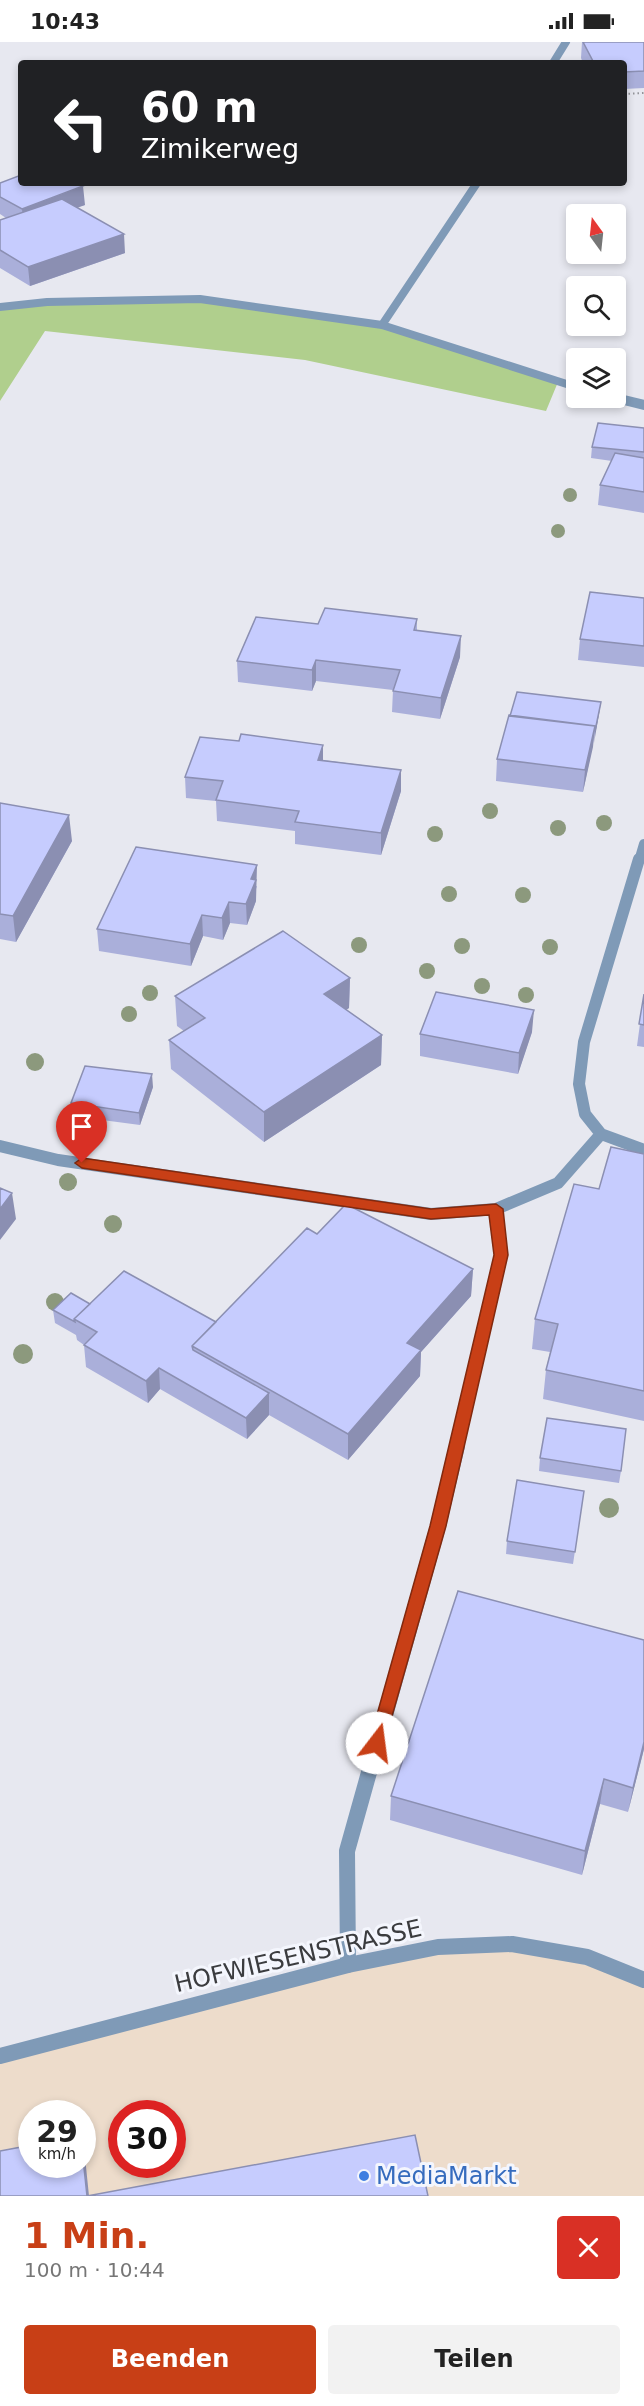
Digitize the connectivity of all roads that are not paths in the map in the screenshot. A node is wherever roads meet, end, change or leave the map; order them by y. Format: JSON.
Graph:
{"nodes":[{"id":1,"x":566,"y":42,"type":"edge"},
{"id":2,"x":555,"y":60,"type":"edge"},
{"id":3,"x":475,"y":186,"type":"edge"},
{"id":4,"x":0,"y":307,"type":"edge"},
{"id":5,"x":382,"y":325,"type":"junction"},
{"id":6,"x":566,"y":384,"type":"edge"},
{"id":7,"x":626,"y":401,"type":"edge"},
{"id":8,"x":644,"y":405,"type":"edge"},
{"id":9,"x":644,"y":844,"type":"edge"},
{"id":10,"x":601,"y":1134,"type":"junction"},
{"id":11,"x":0,"y":1146,"type":"edge"},
{"id":12,"x":644,"y":1150,"type":"edge"},
{"id":13,"x":496,"y":1209,"type":"junction"},
{"id":14,"x":348,"y":1965,"type":"junction"},
{"id":15,"x":644,"y":1980,"type":"edge"},
{"id":16,"x":0,"y":2056,"type":"edge"}],
"edges":[{"from":1,"to":2,"type":"street"},
{"from":3,"to":5,"type":"street"},
{"from":4,"to":5,"type":"street"},
{"from":5,"to":6,"type":"street"},
{"from":7,"to":8,"type":"street"},
{"from":9,"to":10,"type":"street"},
{"from":10,"to":12,"type":"street"},
{"from":10,"to":13,"type":"street"},
{"from":11,"to":13,"type":"street"},
{"from":13,"to":14,"type":"street"},
{"from":14,"to":15,"type":"street","name":"HOFWIESENSTRASSE"},
{"from":14,"to":16,"type":"street","name":"HOFWIESENSTRASSE"}]}
